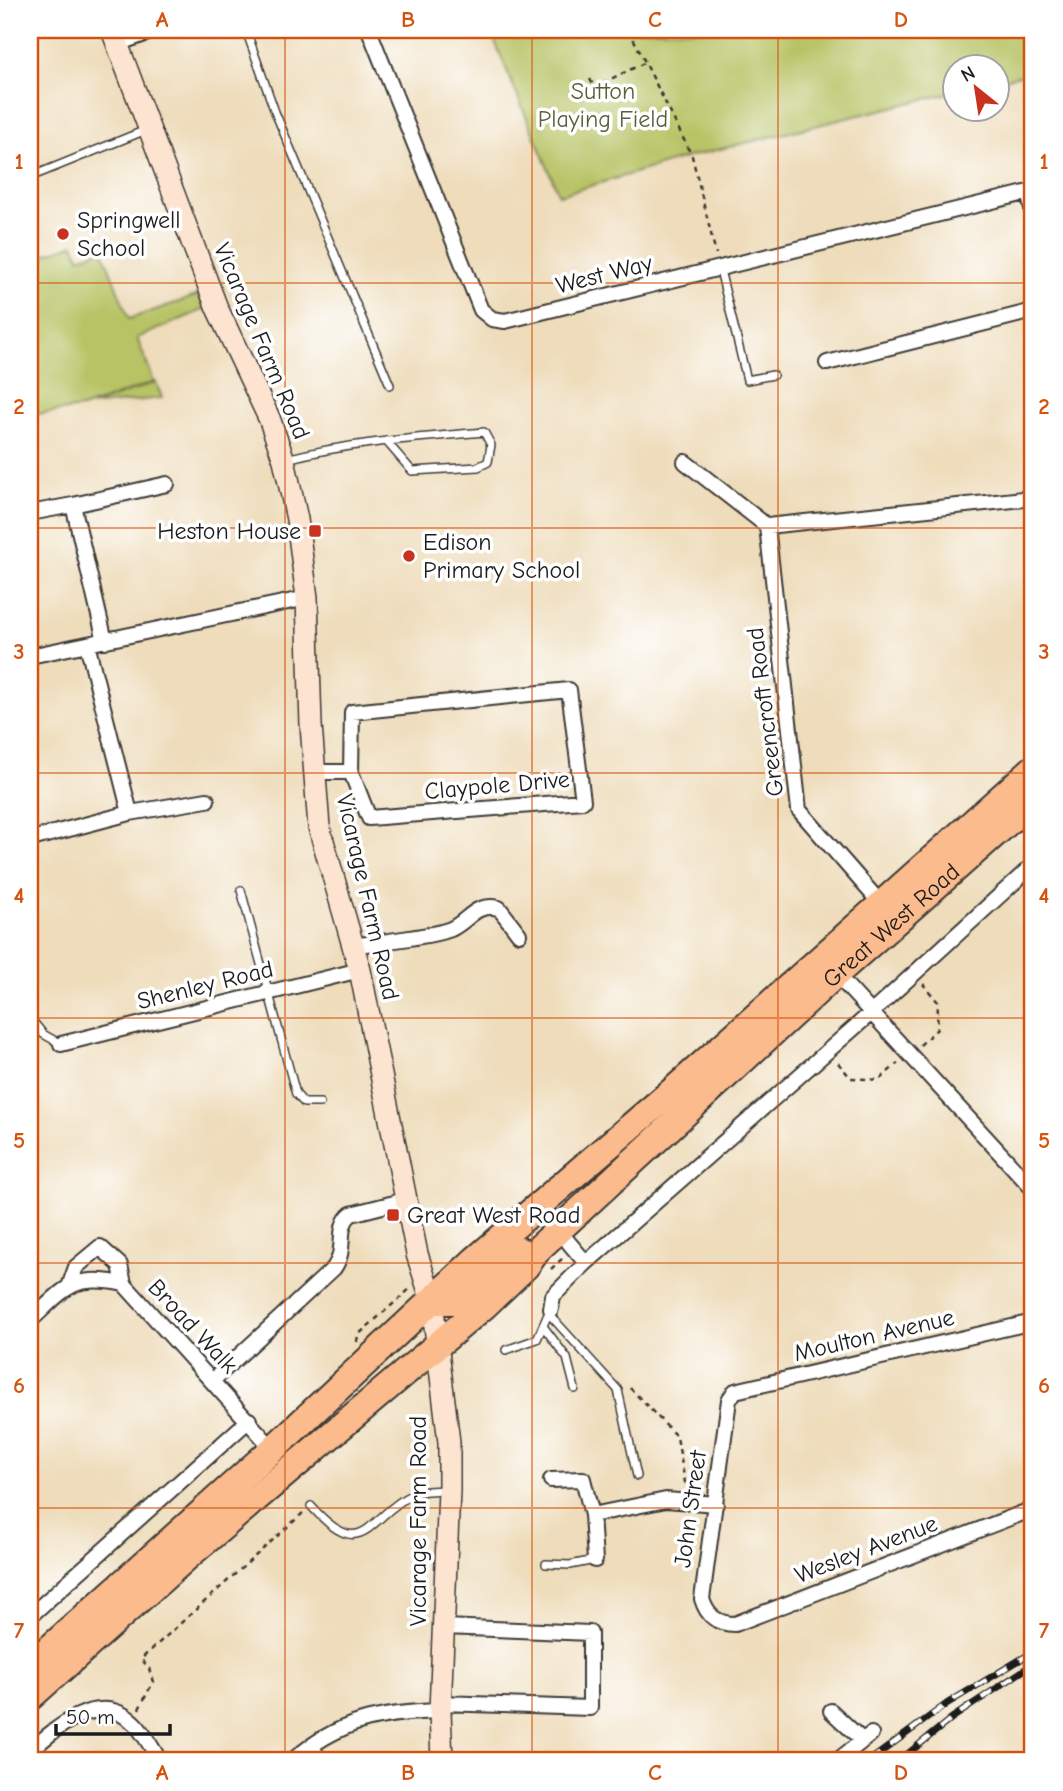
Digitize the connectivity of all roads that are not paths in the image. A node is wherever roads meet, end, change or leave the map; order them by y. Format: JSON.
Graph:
{"nodes":[{"id":1,"x":156,"y":30,"type":"edge"},
{"id":2,"x":246,"y":30,"type":"edge"},
{"id":3,"x":369,"y":30,"type":"edge"},
{"id":4,"x":114,"y":37,"type":"edge"},
{"id":5,"x":148,"y":129,"type":"junction"},
{"id":6,"x":30,"y":177,"type":"edge"},
{"id":7,"x":1031,"y":191,"type":"edge"},
{"id":8,"x":1033,"y":213,"type":"edge"},
{"id":9,"x":720,"y":270,"type":"junction"},
{"id":10,"x":1033,"y":311,"type":"edge"},
{"id":11,"x":827,"y":363,"type":"dead end"},
{"id":12,"x":773,"y":375,"type":"dead end"},
{"id":13,"x":390,"y":386,"type":"dead end"},
{"id":14,"x":386,"y":441,"type":"junction"},
{"id":15,"x":284,"y":460,"type":"junction"},
{"id":16,"x":685,"y":462,"type":"dead end"},
{"id":17,"x":167,"y":484,"type":"dead end"},
{"id":18,"x":1033,"y":498,"type":"edge"},
{"id":19,"x":73,"y":505,"type":"junction"},
{"id":20,"x":30,"y":513,"type":"edge"},
{"id":21,"x":767,"y":526,"type":"junction"},
{"id":22,"x":307,"y":598,"type":"junction"},
{"id":23,"x":105,"y":641,"type":"junction"},
{"id":24,"x":88,"y":644,"type":"junction"},
{"id":25,"x":30,"y":656,"type":"edge"},
{"id":26,"x":1033,"y":769,"type":"edge"},
{"id":27,"x":313,"y":772,"type":"junction"},
{"id":28,"x":351,"y":772,"type":"junction"},
{"id":29,"x":207,"y":800,"type":"dead end"},
{"id":30,"x":1033,"y":800,"type":"edge"},
{"id":31,"x":130,"y":813,"type":"junction"},
{"id":32,"x":35,"y":838,"type":"dead end"},
{"id":33,"x":1033,"y":865,"type":"edge"},
{"id":34,"x":241,"y":890,"type":"dead end"},
{"id":35,"x":882,"y":905,"type":"junction"},
{"id":36,"x":519,"y":934,"type":"dead end"},
{"id":37,"x":353,"y":946,"type":"junction"},
{"id":38,"x":359,"y":970,"type":"junction"},
{"id":39,"x":836,"y":974,"type":"junction"},
{"id":40,"x":268,"y":992,"type":"junction"},
{"id":41,"x":871,"y":1013,"type":"junction"},
{"id":42,"x":30,"y":1018,"type":"edge"},
{"id":43,"x":61,"y":1044,"type":"joint"},
{"id":44,"x":320,"y":1103,"type":"dead end"},
{"id":45,"x":1033,"y":1189,"type":"edge"},
{"id":46,"x":406,"y":1200,"type":"junction"},
{"id":47,"x":549,"y":1239,"type":"junction"},
{"id":48,"x":586,"y":1263,"type":"junction"},
{"id":49,"x":70,"y":1284,"type":"junction"},
{"id":50,"x":124,"y":1284,"type":"junction"},
{"id":51,"x":422,"y":1293,"type":"junction"},
{"id":52,"x":550,"y":1311,"type":"junction"},
{"id":53,"x":30,"y":1321,"type":"edge"},
{"id":54,"x":1033,"y":1322,"type":"edge"},
{"id":55,"x":543,"y":1326,"type":"junction"},
{"id":56,"x":437,"y":1345,"type":"junction"},
{"id":57,"x":506,"y":1350,"type":"dead end"},
{"id":58,"x":213,"y":1380,"type":"junction"},
{"id":59,"x":575,"y":1389,"type":"dead end"},
{"id":60,"x":729,"y":1400,"type":"joint"},
{"id":61,"x":249,"y":1420,"type":"junction"},
{"id":62,"x":273,"y":1449,"type":"junction"},
{"id":63,"x":637,"y":1476,"type":"dead end"},
{"id":64,"x":551,"y":1480,"type":"dead end"},
{"id":65,"x":449,"y":1490,"type":"junction"},
{"id":66,"x":716,"y":1504,"type":"junction"},
{"id":67,"x":311,"y":1506,"type":"road end"},
{"id":68,"x":1033,"y":1509,"type":"edge"},
{"id":69,"x":592,"y":1515,"type":"junction"},
{"id":70,"x":595,"y":1560,"type":"joint"},
{"id":71,"x":546,"y":1564,"type":"dead end"},
{"id":72,"x":30,"y":1616,"type":"edge"},
{"id":73,"x":716,"y":1620,"type":"joint"},
{"id":74,"x":444,"y":1627,"type":"junction"},
{"id":75,"x":30,"y":1666,"type":"edge"},
{"id":76,"x":30,"y":1697,"type":"edge"},
{"id":77,"x":441,"y":1707,"type":"junction"},
{"id":78,"x":831,"y":1711,"type":"dead end"},
{"id":79,"x":314,"y":1745,"type":"junction"},
{"id":80,"x":30,"y":1751,"type":"edge"},
{"id":81,"x":160,"y":1761,"type":"edge"},
{"id":82,"x":292,"y":1761,"type":"edge"},
{"id":83,"x":326,"y":1761,"type":"edge"},
{"id":84,"x":442,"y":1761,"type":"edge"},
{"id":85,"x":837,"y":1761,"type":"edge"}],
"edges":[{"from":1,"to":4,"type":"street"},
{"from":2,"to":13,"type":"lane"},
{"from":3,"to":9,"type":"street","name":"West Way"},
{"from":4,"to":5,"type":"street","name":"Vicarage Farm Road"},
{"from":5,"to":6,"type":"lane"},
{"from":5,"to":15,"type":"street","name":"Vicarage Farm Road"},
{"from":7,"to":8,"type":"street"},
{"from":7,"to":9,"type":"street","name":"West Way"},
{"from":9,"to":12,"type":"lane"},
{"from":10,"to":11,"type":"street"},
{"from":14,"to":14,"type":"lane"},
{"from":14,"to":15,"type":"lane"},
{"from":15,"to":22,"type":"street","name":"Vicarage Farm Road"},
{"from":16,"to":21,"type":"street"},
{"from":17,"to":19,"type":"street"},
{"from":18,"to":21,"type":"street"},
{"from":19,"to":20,"type":"street"},
{"from":19,"to":23,"type":"street"},
{"from":21,"to":35,"type":"street","name":"Greencroft Road"},
{"from":22,"to":23,"type":"street"},
{"from":22,"to":27,"type":"street","name":"Vicarage Farm Road"},
{"from":23,"to":24,"type":"street"},
{"from":24,"to":25,"type":"street"},
{"from":24,"to":31,"type":"street"},
{"from":26,"to":35,"type":"highway","name":"Great West Road"},
{"from":27,"to":28,"type":"street"},
{"from":27,"to":37,"type":"street","name":"Vicarage Farm Road"},
{"from":28,"to":28,"type":"street","name":"Claypole Drive"},
{"from":29,"to":31,"type":"street"},
{"from":30,"to":39,"type":"highway","name":"Great West Road"},
{"from":31,"to":32,"type":"street"},
{"from":33,"to":41,"type":"street"},
{"from":34,"to":40,"type":"lane"},
{"from":35,"to":51,"type":"highway","name":"Great West Road"},
{"from":36,"to":37,"type":"street"},
{"from":37,"to":38,"type":"street","name":"Vicarage Farm Road"},
{"from":38,"to":40,"type":"street","name":"Shenley Road"},
{"from":38,"to":46,"type":"street","name":"Vicarage Farm Road"},
{"from":39,"to":41,"type":"street"},
{"from":39,"to":47,"type":"highway","name":"Great West Road"},
{"from":40,"to":43,"type":"street","name":"Shenley Road"},
{"from":40,"to":44,"type":"lane"},
{"from":41,"to":45,"type":"street"},
{"from":41,"to":48,"type":"street"},
{"from":42,"to":43,"type":"lane"},
{"from":46,"to":51,"type":"street","name":"Vicarage Farm Road"},
{"from":46,"to":58,"type":"street"},
{"from":47,"to":48,"type":"street"},
{"from":47,"to":51,"type":"highway"},
{"from":47,"to":56,"type":"highway","name":"Great West Road"},
{"from":48,"to":52,"type":"street"},
{"from":49,"to":50,"type":"street","name":"Broad Walk"},
{"from":49,"to":50,"type":"street"},
{"from":49,"to":53,"type":"street"},
{"from":50,"to":58,"type":"street","name":"Broad Walk"},
{"from":51,"to":56,"type":"street","name":"Vicarage Farm Road"},
{"from":51,"to":62,"type":"highway","name":"Great West Road"},
{"from":52,"to":55,"type":"lane"},
{"from":52,"to":63,"type":"lane"},
{"from":54,"to":60,"type":"street","name":"Moulton Avenue"},
{"from":55,"to":57,"type":"lane"},
{"from":55,"to":59,"type":"lane"},
{"from":56,"to":65,"type":"street","name":"Vicarage Farm Road"},
{"from":56,"to":76,"type":"highway","name":"Great West Road"},
{"from":58,"to":61,"type":"street","name":"Broad Walk"},
{"from":60,"to":66,"type":"street","name":"John Street"},
{"from":61,"to":62,"type":"street","name":"Broad Walk"},
{"from":61,"to":72,"type":"street"},
{"from":62,"to":75,"type":"highway","name":"Great West Road"},
{"from":64,"to":69,"type":"street"},
{"from":65,"to":67,"type":"lane"},
{"from":65,"to":74,"type":"street","name":"Vicarage Farm Road"},
{"from":66,"to":69,"type":"street"},
{"from":66,"to":73,"type":"street","name":"John Street"},
{"from":68,"to":73,"type":"street","name":"Wesley Avenue"},
{"from":69,"to":70,"type":"street"},
{"from":70,"to":71,"type":"lane"},
{"from":74,"to":77,"type":"street","name":"Vicarage Farm Road"},
{"from":74,"to":77,"type":"street"},
{"from":77,"to":79,"type":"street"},
{"from":77,"to":84,"type":"street","name":"Vicarage Farm Road"},
{"from":78,"to":85,"type":"street"},
{"from":79,"to":82,"type":"street"},
{"from":79,"to":83,"type":"lane"},
{"from":80,"to":81,"type":"street"}]}
